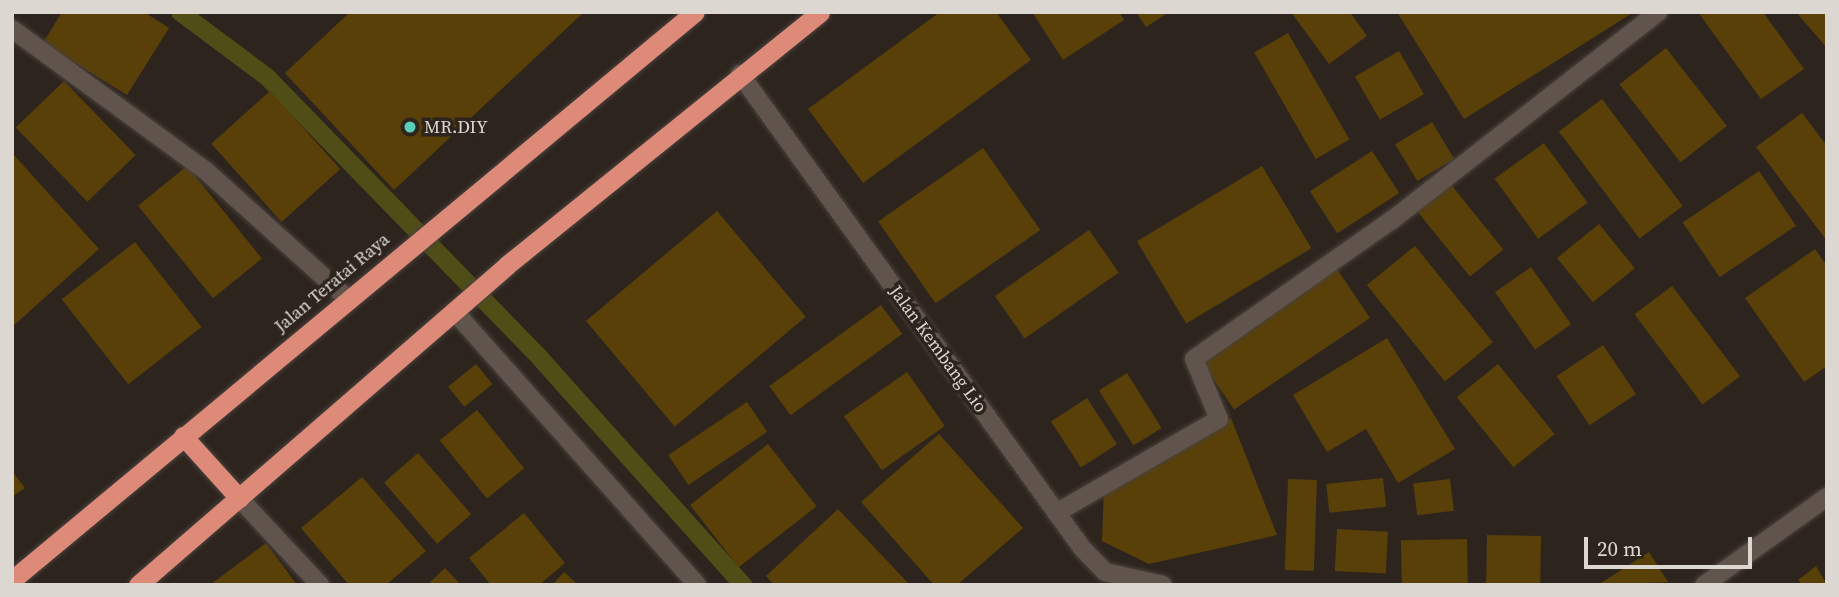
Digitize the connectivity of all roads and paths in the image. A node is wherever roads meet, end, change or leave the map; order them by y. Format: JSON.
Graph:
{"nodes":[{"id":1,"x":820,"y":12,"type":"edge"},
{"id":2,"x":1658,"y":12,"type":"edge"},
{"id":3,"x":684,"y":16,"type":"edge"},
{"id":4,"x":12,"y":29,"type":"edge"},
{"id":5,"x":740,"y":74,"type":"junction"},
{"id":6,"x":346,"y":297,"type":"junction"},
{"id":7,"x":460,"y":306,"type":"junction"},
{"id":8,"x":183,"y":436,"type":"junction"},
{"id":9,"x":1827,"y":497,"type":"edge"},
{"id":10,"x":239,"y":498,"type":"junction"},
{"id":11,"x":1056,"y":513,"type":"junction"},
{"id":12,"x":12,"y":580,"type":"edge"},
{"id":13,"x":138,"y":585,"type":"edge"},
{"id":14,"x":320,"y":585,"type":"edge"},
{"id":15,"x":697,"y":585,"type":"edge"},
{"id":16,"x":1163,"y":585,"type":"edge"},
{"id":17,"x":1704,"y":585,"type":"edge"}],
"edges":[{"from":1,"to":5,"type":"highway"},
{"from":2,"to":11,"type":"street"},
{"from":3,"to":6,"type":"highway","name":"Jalan Teratai Raya"},
{"from":4,"to":6,"type":"street"},
{"from":5,"to":7,"type":"highway"},
{"from":5,"to":11,"type":"street","name":"Jalan Kembang Lio"},
{"from":6,"to":8,"type":"highway","name":"Jalan Teratai Raya"},
{"from":7,"to":10,"type":"highway"},
{"from":7,"to":15,"type":"street"},
{"from":8,"to":10,"type":"highway"},
{"from":8,"to":12,"type":"highway","name":"Jalan Teratai Raya"},
{"from":9,"to":17,"type":"street"},
{"from":10,"to":13,"type":"highway"},
{"from":10,"to":14,"type":"street"},
{"from":11,"to":16,"type":"street","name":"Jalan Kembang Lio"}]}
